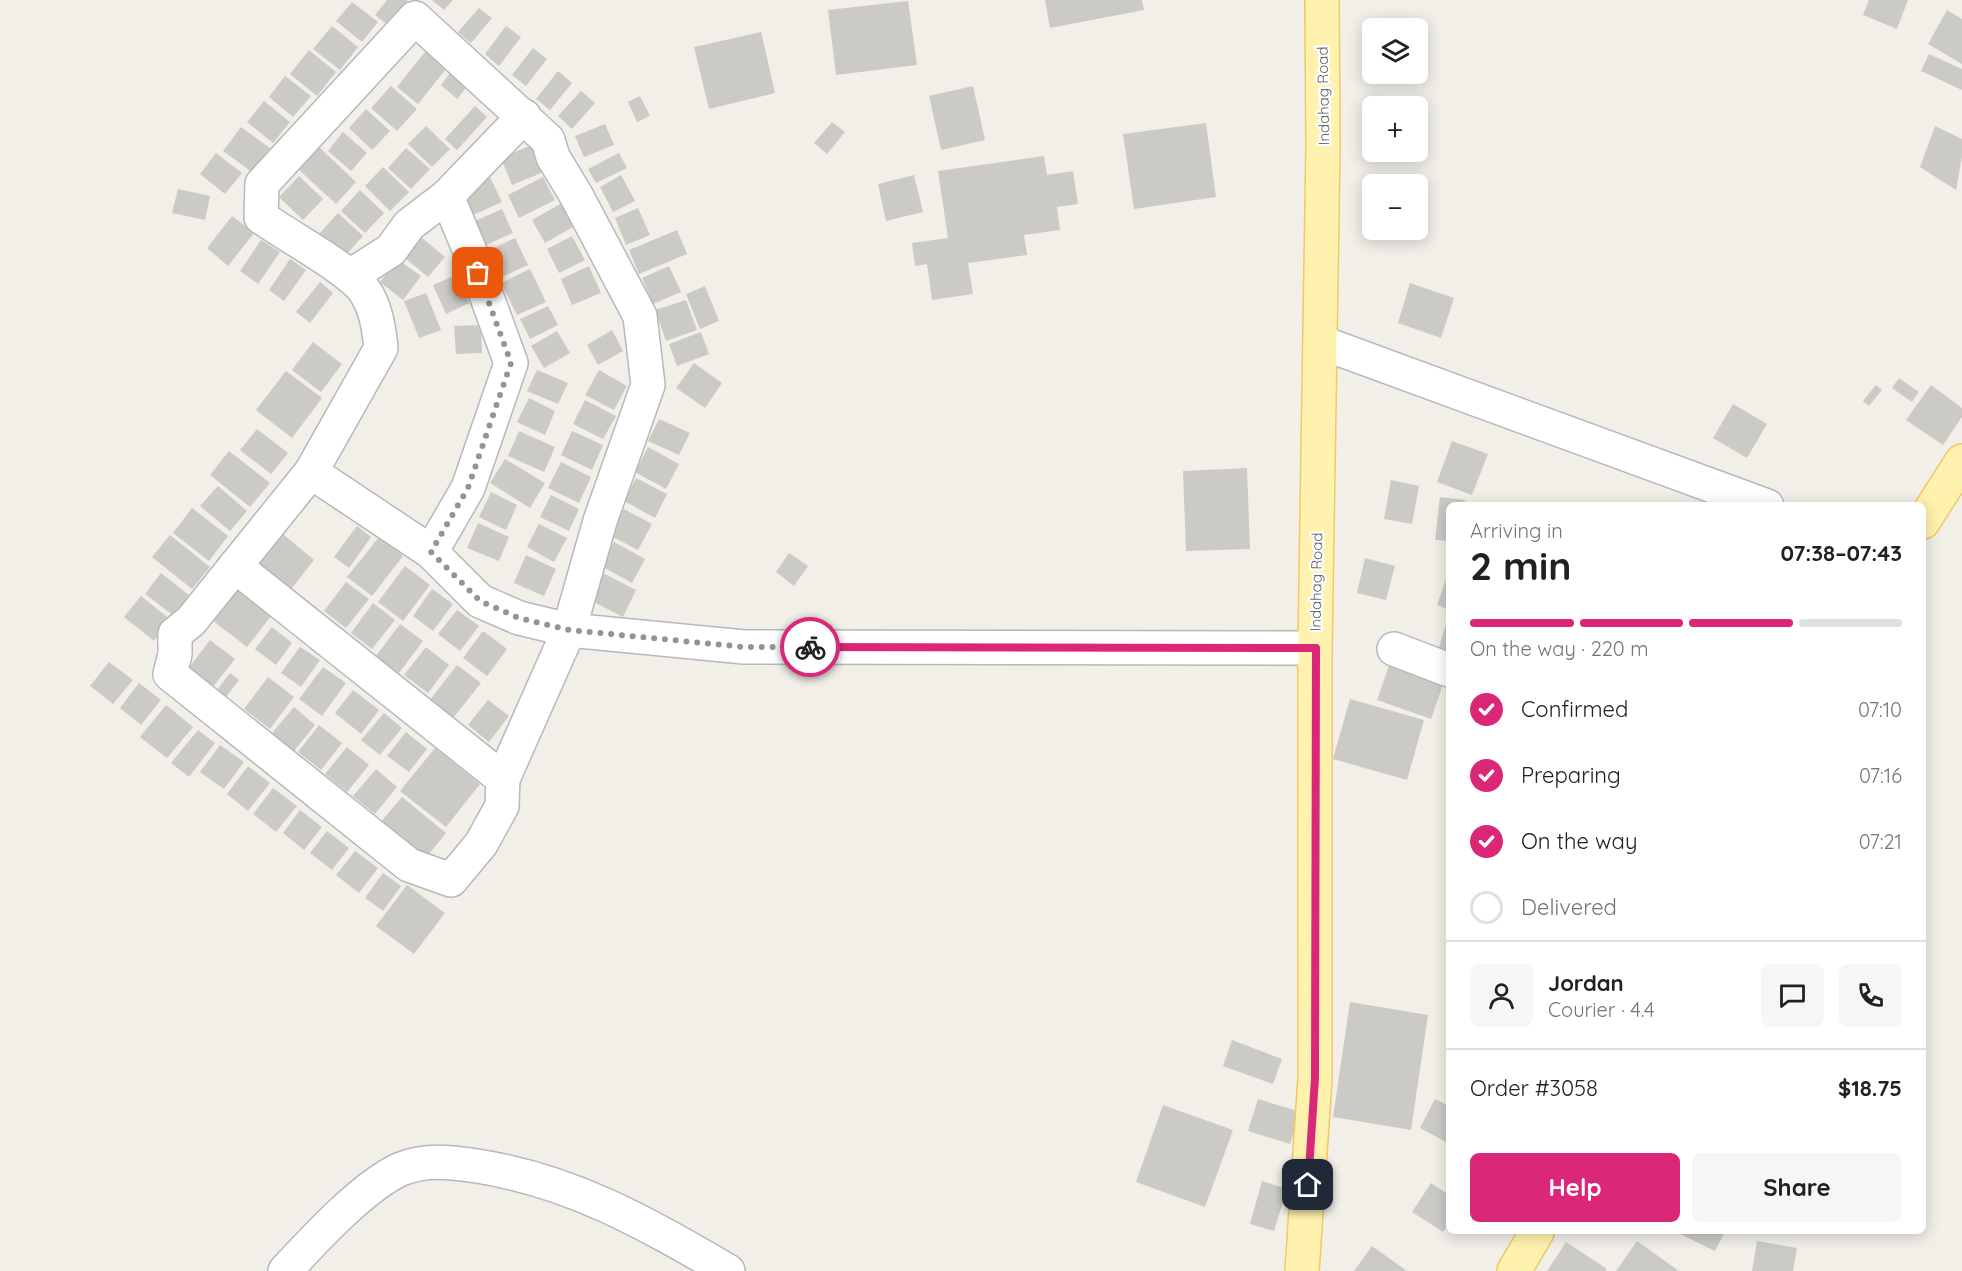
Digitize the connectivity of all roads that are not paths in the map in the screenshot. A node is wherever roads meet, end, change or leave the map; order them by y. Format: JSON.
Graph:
{"nodes":[{"id":1,"x":1322,"y":0,"type":"edge"},
{"id":2,"x":524,"y":116,"type":"junction"},
{"id":3,"x":447,"y":196,"type":"junction"},
{"id":4,"x":350,"y":276,"type":"junction"},
{"id":5,"x":1320,"y":342,"type":"junction"},
{"id":6,"x":1962,"y":461,"type":"edge"},
{"id":7,"x":311,"y":472,"type":"junction"},
{"id":8,"x":1756,"y":502,"type":"edge"},
{"id":9,"x":1926,"y":517,"type":"edge"},
{"id":10,"x":431,"y":552,"type":"junction"},
{"id":11,"x":235,"y":566,"type":"junction"},
{"id":12,"x":569,"y":630,"type":"junction"},
{"id":13,"x":1316,"y":648,"type":"junction"},
{"id":14,"x":1394,"y":649,"type":"dead end"},
{"id":15,"x":1446,"y":668,"type":"edge"},
{"id":16,"x":503,"y":779,"type":"junction"},
{"id":17,"x":1536,"y":1234,"type":"edge"},
{"id":18,"x":285,"y":1271,"type":"edge"},
{"id":19,"x":728,"y":1271,"type":"edge"},
{"id":20,"x":1302,"y":1271,"type":"edge"},
{"id":21,"x":1514,"y":1271,"type":"edge"}],
"edges":[{"from":1,"to":5,"type":"main road","name":"Indahag Road"},
{"from":2,"to":3,"type":"street"},
{"from":2,"to":4,"type":"street"},
{"from":2,"to":12,"type":"street"},
{"from":3,"to":4,"type":"street"},
{"from":3,"to":10,"type":"street"},
{"from":4,"to":7,"type":"street"},
{"from":5,"to":8,"type":"street"},
{"from":5,"to":13,"type":"main road","name":"Indahag Road"},
{"from":6,"to":9,"type":"main road"},
{"from":7,"to":10,"type":"street"},
{"from":7,"to":11,"type":"street"},
{"from":10,"to":12,"type":"street"},
{"from":11,"to":16,"type":"street"},
{"from":11,"to":16,"type":"street"},
{"from":12,"to":13,"type":"street"},
{"from":12,"to":16,"type":"street"},
{"from":13,"to":20,"type":"main road","name":"Indahag Road"},
{"from":14,"to":15,"type":"street"},
{"from":17,"to":21,"type":"main road"},
{"from":18,"to":19,"type":"street"}]}
